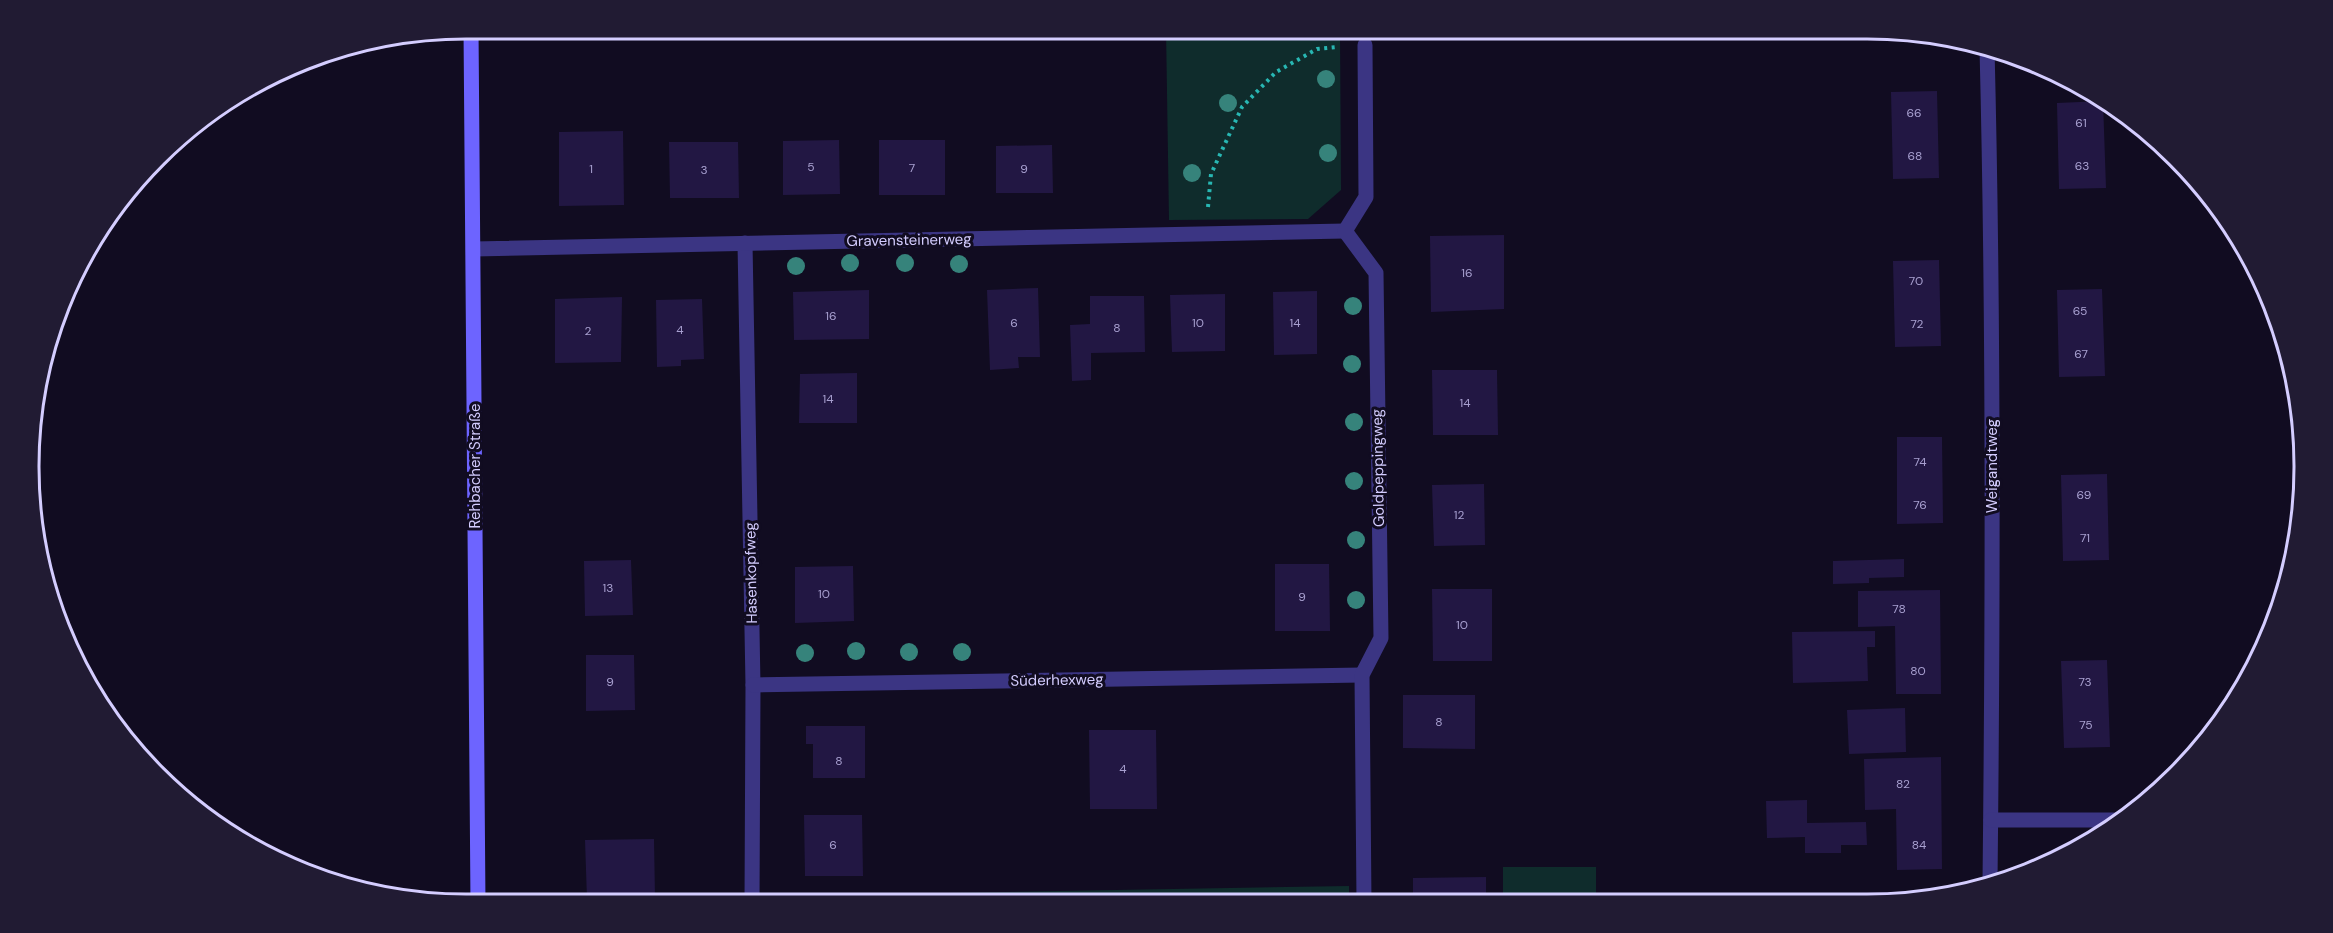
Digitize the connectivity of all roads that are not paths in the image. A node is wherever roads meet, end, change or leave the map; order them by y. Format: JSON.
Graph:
{"nodes":[{"id":1,"x":471,"y":39,"type":"edge"},
{"id":2,"x":1365,"y":45,"type":"road end"},
{"id":3,"x":1987,"y":57,"type":"edge"},
{"id":4,"x":1345,"y":231,"type":"junction"},
{"id":5,"x":746,"y":243,"type":"junction"},
{"id":6,"x":474,"y":249,"type":"junction"},
{"id":7,"x":1362,"y":675,"type":"junction"},
{"id":8,"x":753,"y":685,"type":"junction"},
{"id":9,"x":1991,"y":820,"type":"junction"},
{"id":10,"x":2107,"y":820,"type":"edge"},
{"id":11,"x":1990,"y":875,"type":"edge"},
{"id":12,"x":478,"y":894,"type":"edge"},
{"id":13,"x":752,"y":894,"type":"edge"},
{"id":14,"x":1364,"y":894,"type":"edge"}],
"edges":[{"from":1,"to":6,"type":"street","name":"Rehbacher Straße"},
{"from":2,"to":4,"type":"street"},
{"from":3,"to":9,"type":"street","name":"Weigandtweg"},
{"from":4,"to":5,"type":"street","name":"Gravensteinerweg"},
{"from":4,"to":7,"type":"street","name":"Goldpeppingweg"},
{"from":5,"to":6,"type":"street","name":"Gravensteinerweg"},
{"from":5,"to":8,"type":"street","name":"Hasenkopfweg"},
{"from":6,"to":12,"type":"street","name":"Rehbacher Straße"},
{"from":7,"to":8,"type":"street","name":"Süderhexweg"},
{"from":7,"to":14,"type":"street","name":"Goldpeppingweg"},
{"from":8,"to":13,"type":"street","name":"Hasenkopfweg"},
{"from":9,"to":10,"type":"street"},
{"from":9,"to":11,"type":"street","name":"Weigandtweg"}]}
